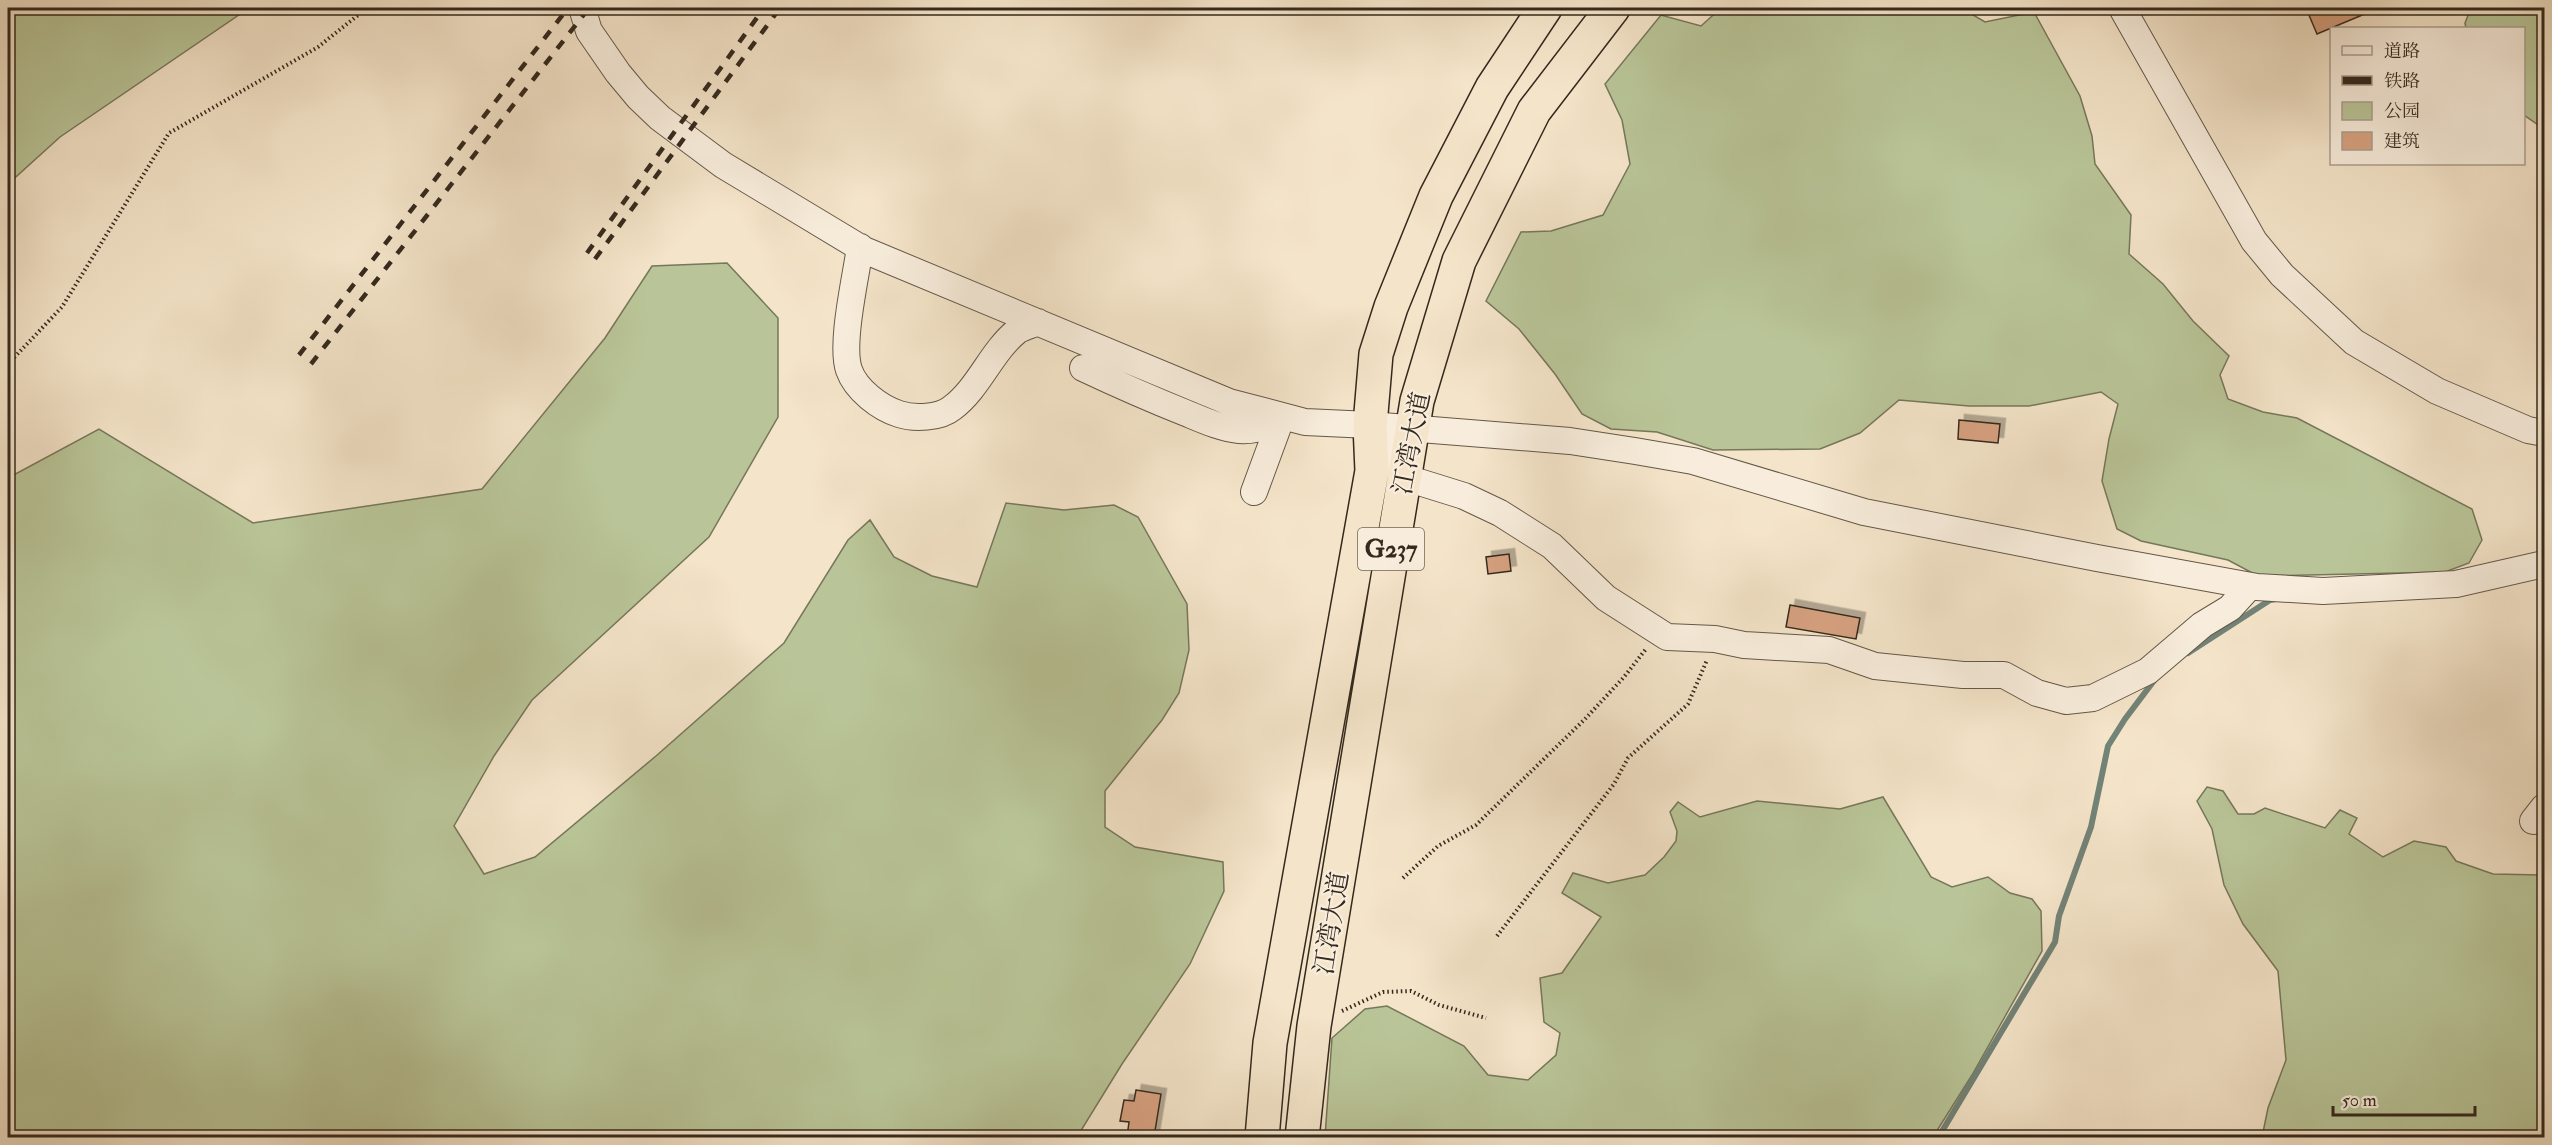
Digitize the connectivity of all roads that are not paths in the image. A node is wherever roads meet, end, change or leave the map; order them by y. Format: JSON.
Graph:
{"nodes":[{"id":1,"x":582,"y":8,"type":"edge"},
{"id":2,"x":1545,"y":8,"type":"edge"},
{"id":3,"x":1613,"y":8,"type":"edge"},
{"id":4,"x":2122,"y":8,"type":"edge"},
{"id":5,"x":860,"y":247,"type":"junction"},
{"id":6,"x":1038,"y":322,"type":"junction"},
{"id":7,"x":1083,"y":368,"type":"dead end"},
{"id":8,"x":1282,"y":416,"type":"junction"},
{"id":9,"x":1370,"y":425,"type":"junction"},
{"id":10,"x":1412,"y":429,"type":"junction"},
{"id":11,"x":2544,"y":433,"type":"edge"},
{"id":12,"x":1403,"y":477,"type":"junction"},
{"id":13,"x":1254,"y":492,"type":"dead end"},
{"id":14,"x":2544,"y":564,"type":"edge"},
{"id":15,"x":2250,"y":586,"type":"junction"},
{"id":16,"x":1262,"y":1137,"type":"edge"},
{"id":17,"x":1302,"y":1137,"type":"edge"}],
"edges":[{"from":1,"to":5,"type":"street"},
{"from":2,"to":9,"type":"highway","name":"江湾大道","number":"G237"},
{"from":3,"to":10,"type":"highway","name":"江湾大道","number":"G237"},
{"from":4,"to":11,"type":"street"},
{"from":5,"to":6,"type":"street"},
{"from":5,"to":6,"type":"street"},
{"from":6,"to":8,"type":"street"},
{"from":7,"to":8,"type":"street"},
{"from":8,"to":9,"type":"street"},
{"from":8,"to":13,"type":"street"},
{"from":9,"to":10,"type":"street"},
{"from":9,"to":12,"type":"street"},
{"from":9,"to":16,"type":"highway","name":"江湾大道","number":"G237"},
{"from":10,"to":12,"type":"highway","name":"江湾大道","number":"G237"},
{"from":10,"to":15,"type":"street"},
{"from":12,"to":15,"type":"street"},
{"from":12,"to":17,"type":"highway","name":"江湾大道","number":"G237"},
{"from":14,"to":15,"type":"street"}]}
